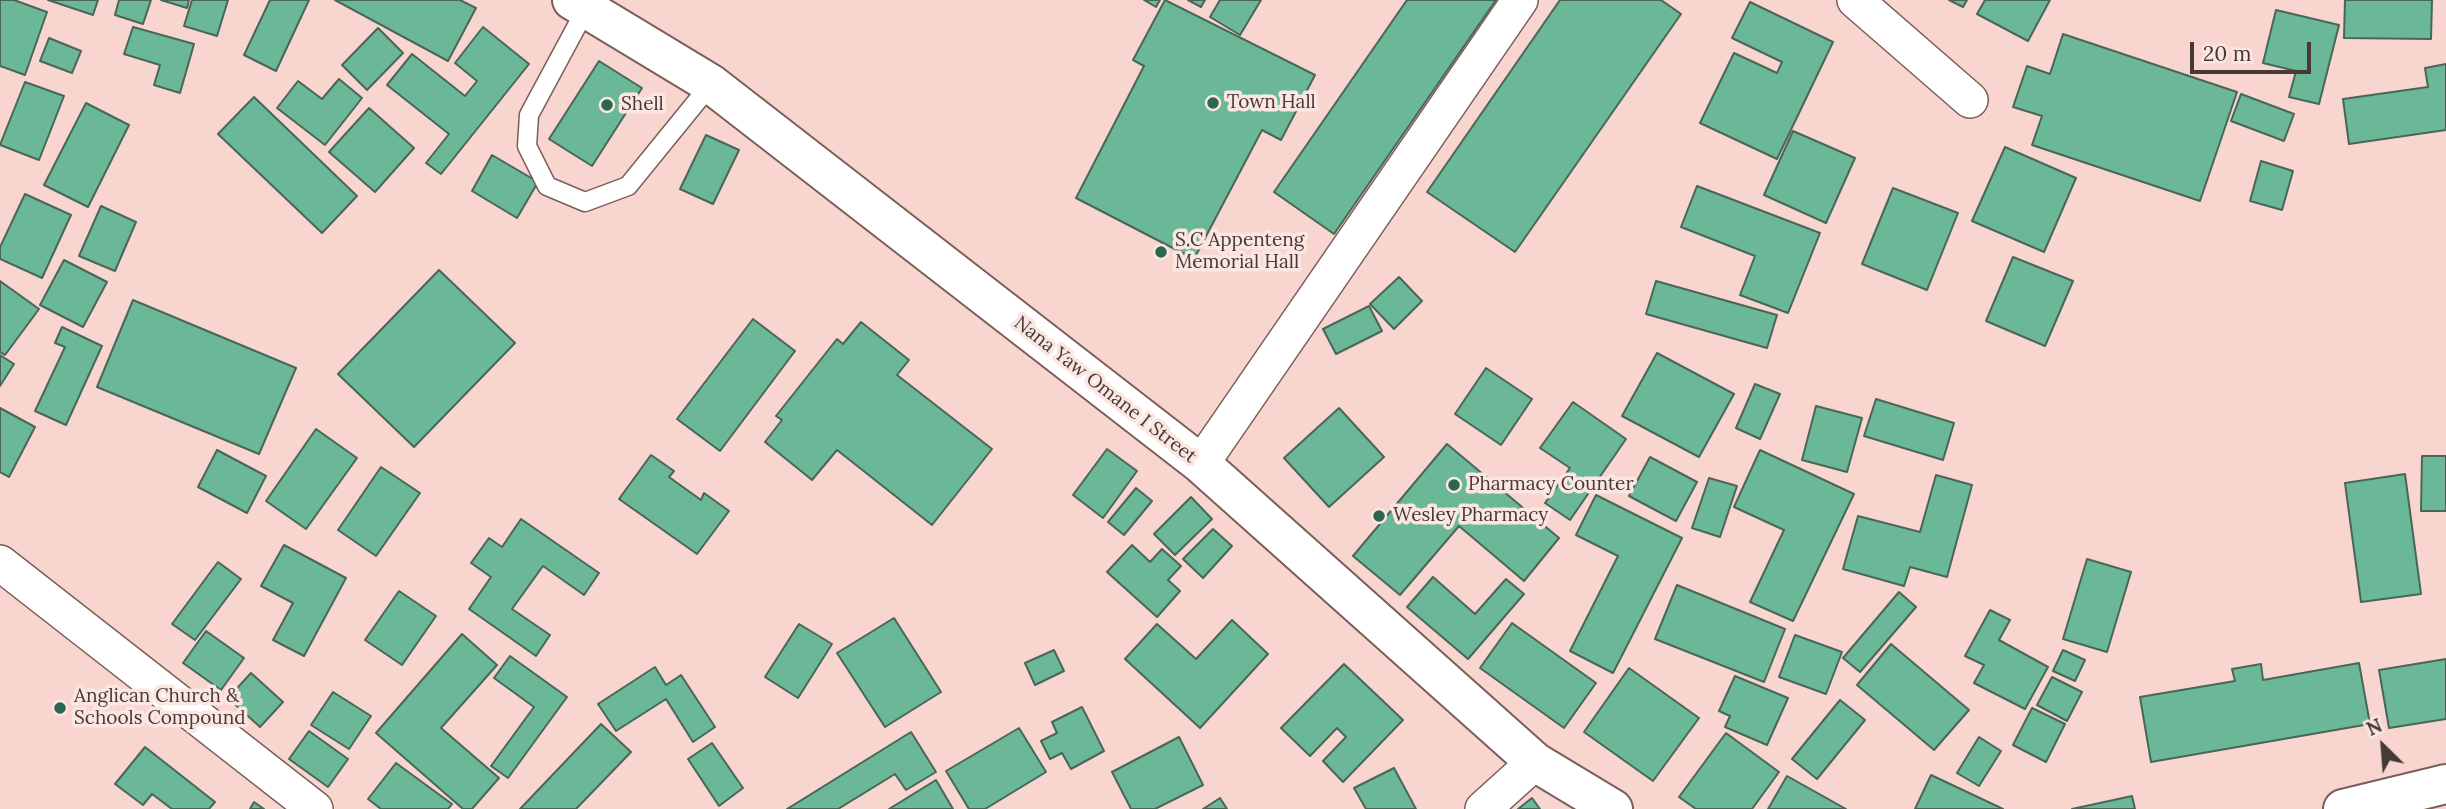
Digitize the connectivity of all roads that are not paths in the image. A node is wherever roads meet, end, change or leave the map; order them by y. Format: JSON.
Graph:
{"nodes":[{"id":1,"x":1520,"y":0,"type":"edge"},
{"id":2,"x":1855,"y":0,"type":"edge"},
{"id":3,"x":579,"y":4,"type":"edge"},
{"id":4,"x":710,"y":84,"type":"junction"},
{"id":5,"x":1970,"y":100,"type":"dead end"},
{"id":6,"x":1201,"y":464,"type":"junction"},
{"id":7,"x":2,"y":568,"type":"edge"},
{"id":8,"x":1535,"y":762,"type":"junction"},
{"id":9,"x":2446,"y":784,"type":"edge"},
{"id":10,"x":2386,"y":804,"type":"edge"},
{"id":11,"x":316,"y":809,"type":"edge"},
{"id":12,"x":1483,"y":809,"type":"edge"},
{"id":13,"x":1614,"y":809,"type":"edge"},
{"id":14,"x":2343,"y":809,"type":"edge"}],
"edges":[{"from":1,"to":6,"type":"street"},
{"from":2,"to":5,"type":"street"},
{"from":3,"to":4,"type":"main road","name":"Nana Yaw Omane I Street"},
{"from":3,"to":4,"type":"lane"},
{"from":4,"to":6,"type":"main road","name":"Nana Yaw Omane I Street"},
{"from":6,"to":8,"type":"main road","name":"Nana Yaw Omane I Street"},
{"from":7,"to":11,"type":"street"},
{"from":8,"to":12,"type":"street"},
{"from":8,"to":13,"type":"main road","name":"Nana Yaw Omane I Street"},
{"from":9,"to":10,"type":"main road"},
{"from":10,"to":14,"type":"main road"}]}
